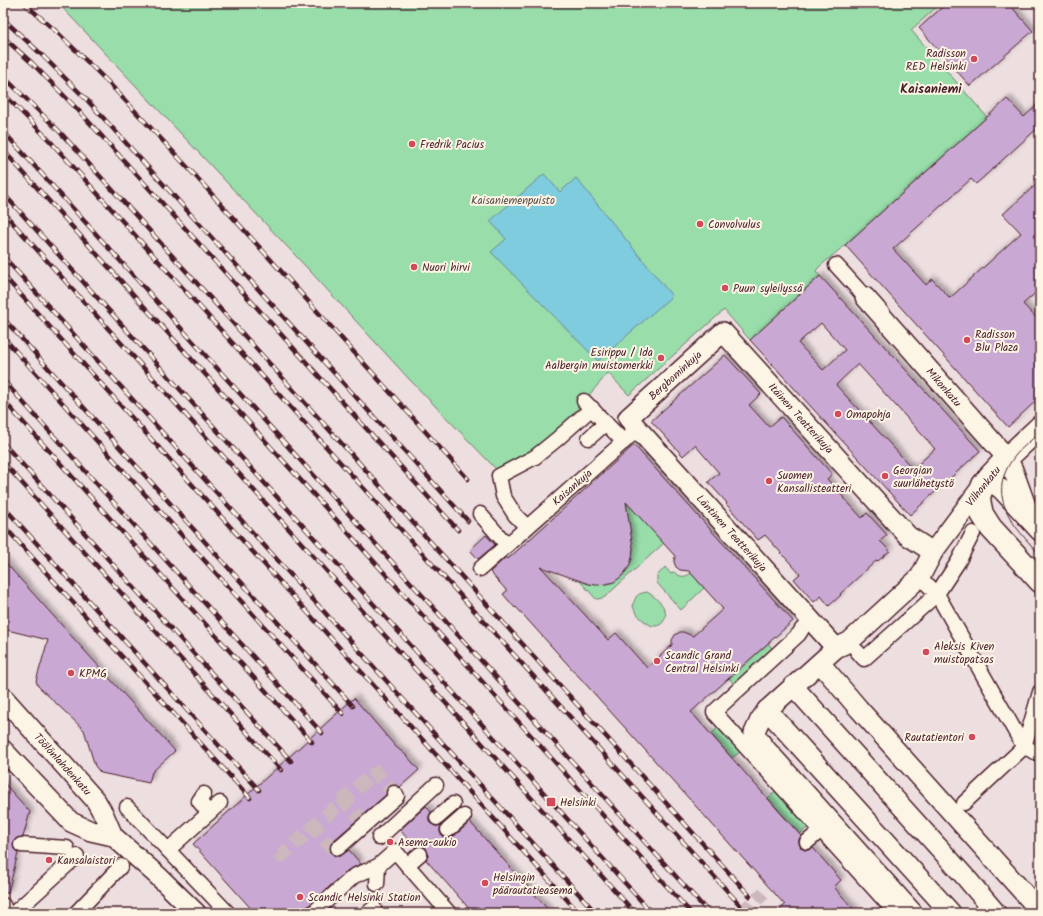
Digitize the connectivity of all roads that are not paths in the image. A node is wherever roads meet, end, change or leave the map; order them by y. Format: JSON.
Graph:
{"nodes":[{"id":1,"x":836,"y":265,"type":"dead end"},
{"id":2,"x":865,"y":297,"type":"joint"},
{"id":3,"x":723,"y":332,"type":"joint"},
{"id":4,"x":606,"y":423,"type":"junction"},
{"id":5,"x":633,"y":423,"type":"junction"},
{"id":6,"x":1040,"y":427,"type":"edge"},
{"id":7,"x":589,"y":438,"type":"dead end"},
{"id":8,"x":624,"y":442,"type":"junction"},
{"id":9,"x":1007,"y":458,"type":"junction"},
{"id":10,"x":983,"y":485,"type":"junction"},
{"id":11,"x":480,"y":514,"type":"dead end"},
{"id":12,"x":1036,"y":526,"type":"edge"},
{"id":13,"x":527,"y":527,"type":"junction"},
{"id":14,"x":973,"y":533,"type":"dead end"},
{"id":15,"x":507,"y":545,"type":"junction"},
{"id":16,"x":932,"y":552,"type":"junction"},
{"id":17,"x":480,"y":569,"type":"dead end"},
{"id":18,"x":1040,"y":581,"type":"edge"},
{"id":19,"x":933,"y":590,"type":"junction"},
{"id":20,"x":802,"y":629,"type":"dead end"},
{"id":21,"x":836,"y":648,"type":"junction"},
{"id":22,"x":857,"y":651,"type":"dead end"},
{"id":23,"x":820,"y":663,"type":"junction"},
{"id":24,"x":793,"y":686,"type":"junction"},
{"id":25,"x":1040,"y":692,"type":"edge"},
{"id":26,"x":3,"y":697,"type":"edge"},
{"id":27,"x":767,"y":710,"type":"junction"},
{"id":28,"x":1024,"y":747,"type":"junction"},
{"id":29,"x":3,"y":750,"type":"edge"},
{"id":30,"x":1040,"y":754,"type":"edge"},
{"id":31,"x":762,"y":764,"type":"junction"},
{"id":32,"x":436,"y":785,"type":"dead end"},
{"id":33,"x":394,"y":793,"type":"dead end"},
{"id":34,"x":204,"y":794,"type":"dead end"},
{"id":35,"x":220,"y":803,"type":"dead end"},
{"id":36,"x":453,"y":804,"type":"dead end"},
{"id":37,"x":964,"y":804,"type":"dead end"},
{"id":38,"x":127,"y":807,"type":"dead end"},
{"id":39,"x":209,"y":813,"type":"junction"},
{"id":40,"x":464,"y":816,"type":"dead end"},
{"id":41,"x":436,"y":818,"type":"dead end"},
{"id":42,"x":364,"y":822,"type":"junction"},
{"id":43,"x":448,"y":830,"type":"dead end"},
{"id":44,"x":821,"y":830,"type":"junction"},
{"id":45,"x":113,"y":836,"type":"junction"},
{"id":46,"x":379,"y":838,"type":"junction"},
{"id":47,"x":807,"y":842,"type":"dead end"},
{"id":48,"x":20,"y":845,"type":"dead end"},
{"id":49,"x":338,"y":848,"type":"dead end"},
{"id":50,"x":168,"y":850,"type":"junction"},
{"id":51,"x":392,"y":854,"type":"junction"},
{"id":52,"x":420,"y":854,"type":"dead end"},
{"id":53,"x":407,"y":865,"type":"junction"},
{"id":54,"x":122,"y":866,"type":"dead end"},
{"id":55,"x":378,"y":866,"type":"junction"},
{"id":56,"x":376,"y":884,"type":"dead end"},
{"id":57,"x":227,"y":909,"type":"edge"},
{"id":58,"x":1040,"y":910,"type":"edge"},
{"id":59,"x":14,"y":913,"type":"edge"},
{"id":60,"x":76,"y":913,"type":"edge"},
{"id":61,"x":196,"y":913,"type":"edge"},
{"id":62,"x":312,"y":913,"type":"edge"},
{"id":63,"x":450,"y":913,"type":"edge"},
{"id":64,"x":896,"y":913,"type":"edge"},
{"id":65,"x":913,"y":913,"type":"edge"},
{"id":66,"x":951,"y":913,"type":"edge"},
{"id":67,"x":996,"y":913,"type":"edge"}],
"edges":[{"from":1,"to":2,"type":"street","name":"Mikonkatu"},
{"from":2,"to":9,"type":"street","name":"Mikonkatu"},
{"from":3,"to":5,"type":"street","name":"Bergbominkuja"},
{"from":3,"to":16,"type":"street","name":"Itäinen Teatterikuja"},
{"from":4,"to":7,"type":"street"},
{"from":4,"to":8,"type":"street"},
{"from":4,"to":13,"type":"street"},
{"from":5,"to":8,"type":"street","name":"Kaisankuja"},
{"from":5,"to":21,"type":"street","name":"Läntinen Teatterikuja"},
{"from":6,"to":9,"type":"main road","name":"Vilhonkatu"},
{"from":8,"to":13,"type":"street","name":"Kaisankuja"},
{"from":9,"to":10,"type":"main road","name":"Vilhonkatu"},
{"from":9,"to":12,"type":"street","name":"Mikonkatu"},
{"from":10,"to":12,"type":"street","name":"Mikonkatu"},
{"from":10,"to":16,"type":"street","name":"Vilhonkatu"},
{"from":10,"to":18,"type":"main road"},
{"from":11,"to":15,"type":"street"},
{"from":13,"to":15,"type":"street","name":"Kaisankuja"},
{"from":14,"to":19,"type":"street"},
{"from":15,"to":17,"type":"street","name":"Kaisankuja"},
{"from":16,"to":21,"type":"street","name":"Vilhonkatu"},
{"from":19,"to":22,"type":"street"},
{"from":19,"to":28,"type":"street"},
{"from":20,"to":31,"type":"street"},
{"from":21,"to":23,"type":"street","name":"Vilhonkatu"},
{"from":23,"to":24,"type":"street","name":"Vilhonkatu"},
{"from":23,"to":58,"type":"street"},
{"from":24,"to":27,"type":"street","name":"Vilhonkatu"},
{"from":24,"to":67,"type":"street"},
{"from":25,"to":28,"type":"street"},
{"from":26,"to":45,"type":"street","name":"Töölönlahdenkatu"},
{"from":27,"to":31,"type":"street","name":"Vilhonkatu"},
{"from":27,"to":66,"type":"street"},
{"from":28,"to":30,"type":"street"},
{"from":28,"to":37,"type":"street"},
{"from":29,"to":45,"type":"street","name":"Töölönlahdenkatu"},
{"from":31,"to":44,"type":"street"},
{"from":31,"to":65,"type":"street"},
{"from":32,"to":46,"type":"street"},
{"from":33,"to":42,"type":"street"},
{"from":34,"to":39,"type":"street"},
{"from":35,"to":39,"type":"street"},
{"from":36,"to":41,"type":"street"},
{"from":38,"to":50,"type":"street"},
{"from":39,"to":50,"type":"street"},
{"from":40,"to":43,"type":"street"},
{"from":42,"to":46,"type":"street"},
{"from":42,"to":49,"type":"street"},
{"from":44,"to":47,"type":"street"},
{"from":44,"to":64,"type":"street"},
{"from":45,"to":61,"type":"street","name":"Töölönlahdenkatu"},
{"from":46,"to":51,"type":"street"},
{"from":48,"to":59,"type":"street"},
{"from":50,"to":57,"type":"street"},
{"from":51,"to":53,"type":"street"},
{"from":51,"to":55,"type":"street"},
{"from":52,"to":53,"type":"street"},
{"from":53,"to":63,"type":"street"},
{"from":54,"to":60,"type":"street"},
{"from":55,"to":56,"type":"street"},
{"from":55,"to":62,"type":"street"}]}
